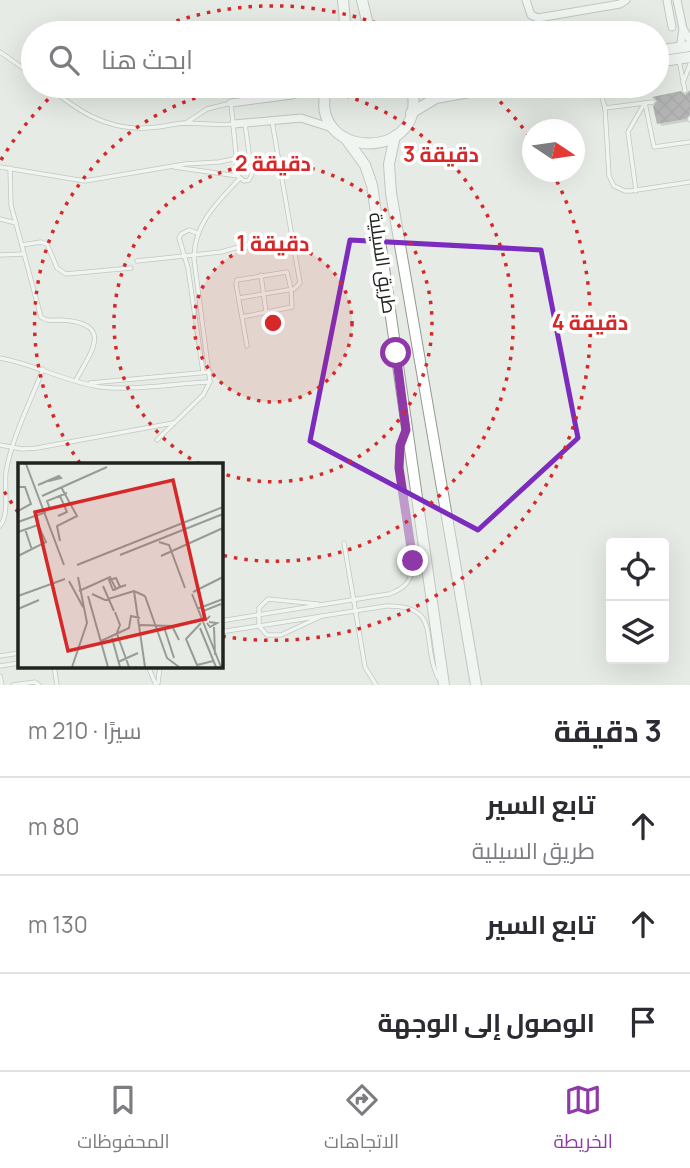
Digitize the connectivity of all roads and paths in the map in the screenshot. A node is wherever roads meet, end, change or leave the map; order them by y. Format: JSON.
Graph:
{"nodes":[{"id":1,"x":343,"y":0,"type":"edge"},
{"id":2,"x":362,"y":0,"type":"edge"},
{"id":3,"x":526,"y":0,"type":"edge"},
{"id":4,"x":626,"y":0,"type":"edge"},
{"id":5,"x":667,"y":0,"type":"edge"},
{"id":6,"x":677,"y":0,"type":"edge"},
{"id":7,"x":345,"y":21,"type":"edge"},
{"id":8,"x":367,"y":21,"type":"edge"},
{"id":9,"x":671,"y":27,"type":"dead end"},
{"id":10,"x":683,"y":29,"type":"junction"},
{"id":11,"x":690,"y":40,"type":"edge"},
{"id":12,"x":0,"y":51,"type":"edge"},
{"id":13,"x":685,"y":52,"type":"edge"},
{"id":14,"x":690,"y":64,"type":"edge"},
{"id":15,"x":21,"y":66,"type":"edge"},
{"id":16,"x":688,"y":72,"type":"edge"},
{"id":17,"x":683,"y":83,"type":"junction"},
{"id":18,"x":685,"y":90,"type":"dead end"},
{"id":19,"x":63,"y":98,"type":"edge"},
{"id":20,"x":269,"y":98,"type":"edge"},
{"id":21,"x":325,"y":98,"type":"edge"},
{"id":22,"x":413,"y":98,"type":"edge"},
{"id":23,"x":436,"y":98,"type":"edge"},
{"id":24,"x":602,"y":98,"type":"edge"},
{"id":25,"x":653,"y":102,"type":"dead end"},
{"id":26,"x":231,"y":103,"type":"junction"},
{"id":27,"x":644,"y":104,"type":"junction"},
{"id":28,"x":604,"y":108,"type":"junction"},
{"id":29,"x":411,"y":113,"type":"junction"},
{"id":30,"x":271,"y":119,"type":"junction"},
{"id":31,"x":186,"y":123,"type":"junction"},
{"id":32,"x":245,"y":123,"type":"junction"},
{"id":33,"x":234,"y":124,"type":"junction"},
{"id":34,"x":335,"y":130,"type":"junction"},
{"id":35,"x":395,"y":136,"type":"junction"},
{"id":36,"x":346,"y":139,"type":"junction"},
{"id":37,"x":690,"y":142,"type":"edge"},
{"id":38,"x":238,"y":158,"type":"junction"},
{"id":39,"x":0,"y":167,"type":"edge"},
{"id":40,"x":172,"y":167,"type":"junction"},
{"id":41,"x":10,"y":169,"type":"junction"},
{"id":42,"x":239,"y":177,"type":"junction"},
{"id":43,"x":690,"y":182,"type":"edge"},
{"id":44,"x":636,"y":191,"type":"junction"},
{"id":45,"x":0,"y":219,"type":"edge"},
{"id":46,"x":16,"y":223,"type":"junction"},
{"id":47,"x":197,"y":233,"type":"junction"},
{"id":48,"x":267,"y":239,"type":"dead end"},
{"id":49,"x":22,"y":245,"type":"junction"},
{"id":50,"x":24,"y":254,"type":"junction"},
{"id":51,"x":184,"y":254,"type":"junction"},
{"id":52,"x":194,"y":254,"type":"junction"},
{"id":53,"x":0,"y":255,"type":"edge"},
{"id":54,"x":137,"y":261,"type":"dead end"},
{"id":55,"x":131,"y":268,"type":"dead end"},
{"id":56,"x":261,"y":275,"type":"junction"},
{"id":57,"x":291,"y":287,"type":"junction"},
{"id":58,"x":264,"y":294,"type":"junction"},
{"id":59,"x":239,"y":298,"type":"junction"},
{"id":60,"x":266,"y":312,"type":"junction"},
{"id":61,"x":242,"y":317,"type":"junction"},
{"id":62,"x":247,"y":346,"type":"dead end"},
{"id":63,"x":0,"y":358,"type":"edge"},
{"id":64,"x":43,"y":369,"type":"junction"},
{"id":65,"x":203,"y":372,"type":"junction"},
{"id":66,"x":210,"y":372,"type":"junction"},
{"id":67,"x":76,"y":380,"type":"junction"},
{"id":68,"x":210,"y":382,"type":"junction"},
{"id":69,"x":85,"y":383,"type":"junction"},
{"id":70,"x":173,"y":423,"type":"junction"},
{"id":71,"x":406,"y":430,"type":"junction"},
{"id":72,"x":157,"y":440,"type":"dead end"},
{"id":73,"x":0,"y":445,"type":"edge"},
{"id":74,"x":12,"y":447,"type":"junction"},
{"id":75,"x":3,"y":479,"type":"edge"},
{"id":76,"x":0,"y":526,"type":"edge"},
{"id":77,"x":344,"y":543,"type":"dead end"},
{"id":78,"x":353,"y":600,"type":"junction"},
{"id":79,"x":324,"y":604,"type":"junction"},
{"id":80,"x":355,"y":611,"type":"junction"},
{"id":81,"x":258,"y":615,"type":"junction"},
{"id":82,"x":325,"y":615,"type":"junction"},
{"id":83,"x":222,"y":621,"type":"edge"},
{"id":84,"x":259,"y":626,"type":"junction"},
{"id":85,"x":222,"y":632,"type":"edge"},
{"id":86,"x":18,"y":653,"type":"edge"},
{"id":87,"x":0,"y":656,"type":"edge"},
{"id":88,"x":18,"y":663,"type":"edge"},
{"id":89,"x":0,"y":666,"type":"edge"},
{"id":90,"x":149,"y":668,"type":"edge"},
{"id":91,"x":0,"y":676,"type":"edge"},
{"id":92,"x":2,"y":685,"type":"edge"},
{"id":93,"x":15,"y":685,"type":"edge"},
{"id":94,"x":39,"y":685,"type":"edge"},
{"id":95,"x":157,"y":685,"type":"edge"},
{"id":96,"x":376,"y":685,"type":"edge"},
{"id":97,"x":443,"y":685,"type":"edge"},
{"id":98,"x":476,"y":685,"type":"edge"}],
"edges":[{"from":1,"to":7,"type":"main road"},
{"from":2,"to":8,"type":"main road"},
{"from":3,"to":4,"type":"street"},
{"from":5,"to":9,"type":"street"},
{"from":6,"to":10,"type":"street"},
{"from":10,"to":11,"type":"street"},
{"from":10,"to":13,"type":"street"},
{"from":12,"to":15,"type":"lane"},
{"from":13,"to":17,"type":"lane"},
{"from":14,"to":16,"type":"lane"},
{"from":16,"to":17,"type":"lane"},
{"from":17,"to":18,"type":"lane"},
{"from":19,"to":31,"type":"lane"},
{"from":20,"to":26,"type":"street"},
{"from":21,"to":34,"type":"main road"},
{"from":22,"to":29,"type":"main road"},
{"from":23,"to":29,"type":"main road"},
{"from":24,"to":28,"type":"lane"},
{"from":25,"to":27,"type":"lane"},
{"from":26,"to":31,"type":"lane"},
{"from":26,"to":33,"type":"lane"},
{"from":27,"to":28,"type":"lane"},
{"from":27,"to":37,"type":"lane"},
{"from":27,"to":44,"type":"lane"},
{"from":28,"to":44,"type":"lane"},
{"from":29,"to":35,"type":"main road"},
{"from":30,"to":32,"type":"street"},
{"from":30,"to":34,"type":"street"},
{"from":30,"to":57,"type":"lane"},
{"from":31,"to":33,"type":"lane"},
{"from":32,"to":33,"type":"street"},
{"from":32,"to":42,"type":"lane"},
{"from":33,"to":38,"type":"lane"},
{"from":34,"to":36,"type":"main road","name":"طريق السيلية"},
{"from":35,"to":36,"type":"main road"},
{"from":35,"to":98,"type":"main road","name":"طريق السيلية"},
{"from":36,"to":71,"type":"main road","name":"طريق السيلية"},
{"from":38,"to":40,"type":"lane"},
{"from":38,"to":42,"type":"lane"},
{"from":39,"to":41,"type":"lane"},
{"from":40,"to":41,"type":"lane"},
{"from":40,"to":42,"type":"lane"},
{"from":41,"to":46,"type":"lane"},
{"from":42,"to":47,"type":"lane"},
{"from":43,"to":44,"type":"lane"},
{"from":45,"to":46,"type":"lane"},
{"from":46,"to":49,"type":"lane"},
{"from":47,"to":51,"type":"lane"},
{"from":47,"to":52,"type":"lane"},
{"from":48,"to":52,"type":"lane"},
{"from":49,"to":50,"type":"lane"},
{"from":49,"to":55,"type":"lane"},
{"from":50,"to":53,"type":"lane"},
{"from":50,"to":67,"type":"lane"},
{"from":51,"to":52,"type":"lane"},
{"from":51,"to":54,"type":"lane"},
{"from":51,"to":65,"type":"lane"},
{"from":52,"to":66,"type":"lane"},
{"from":56,"to":57,"type":"lane"},
{"from":56,"to":58,"type":"lane"},
{"from":56,"to":59,"type":"lane"},
{"from":57,"to":58,"type":"lane"},
{"from":57,"to":60,"type":"lane"},
{"from":58,"to":59,"type":"lane"},
{"from":58,"to":60,"type":"lane"},
{"from":59,"to":61,"type":"lane"},
{"from":60,"to":61,"type":"lane"},
{"from":61,"to":62,"type":"lane"},
{"from":63,"to":64,"type":"lane"},
{"from":64,"to":67,"type":"lane"},
{"from":64,"to":74,"type":"lane"},
{"from":65,"to":66,"type":"lane"},
{"from":65,"to":69,"type":"lane"},
{"from":66,"to":68,"type":"lane"},
{"from":67,"to":69,"type":"lane"},
{"from":68,"to":69,"type":"lane"},
{"from":68,"to":70,"type":"lane"},
{"from":70,"to":72,"type":"lane"},
{"from":70,"to":74,"type":"lane"},
{"from":71,"to":78,"type":"lane"},
{"from":71,"to":97,"type":"main road","name":"طريق السيلية"},
{"from":73,"to":74,"type":"lane"},
{"from":74,"to":75,"type":"lane"},
{"from":75,"to":76,"type":"lane"},
{"from":77,"to":78,"type":"lane"},
{"from":78,"to":79,"type":"lane"},
{"from":78,"to":80,"type":"lane"},
{"from":79,"to":81,"type":"lane"},
{"from":79,"to":81,"type":"lane"},
{"from":80,"to":82,"type":"lane"},
{"from":80,"to":96,"type":"lane"},
{"from":80,"to":97,"type":"lane"},
{"from":81,"to":83,"type":"lane"},
{"from":81,"to":84,"type":"lane"},
{"from":82,"to":84,"type":"lane"},
{"from":82,"to":84,"type":"lane"},
{"from":84,"to":85,"type":"lane"},
{"from":86,"to":87,"type":"lane"},
{"from":88,"to":89,"type":"lane"},
{"from":90,"to":95,"type":"lane"},
{"from":91,"to":92,"type":"lane"},
{"from":93,"to":94,"type":"lane"}]}
